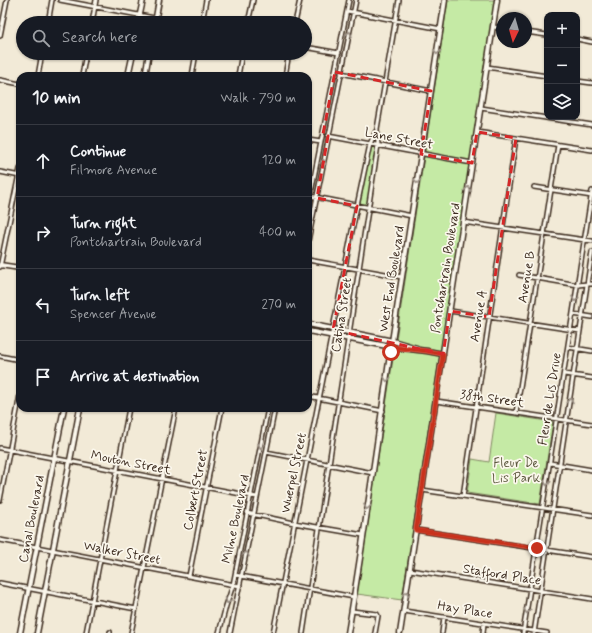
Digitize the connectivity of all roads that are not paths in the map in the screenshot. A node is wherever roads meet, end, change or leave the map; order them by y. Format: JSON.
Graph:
{"nodes":[{"id":1,"x":7,"y":0,"type":"edge"},
{"id":2,"x":52,"y":0,"type":"edge"},
{"id":3,"x":60,"y":0,"type":"edge"},
{"id":4,"x":96,"y":0,"type":"edge"},
{"id":5,"x":143,"y":0,"type":"edge"},
{"id":6,"x":159,"y":0,"type":"edge"},
{"id":7,"x":206,"y":0,"type":"edge"},
{"id":8,"x":253,"y":0,"type":"edge"},
{"id":9,"x":300,"y":0,"type":"edge"},
{"id":10,"x":349,"y":0,"type":"edge"},
{"id":11,"x":356,"y":0,"type":"edge"},
{"id":12,"x":399,"y":0,"type":"edge"},
{"id":13,"x":445,"y":0,"type":"edge"},
{"id":14,"x":497,"y":0,"type":"edge"},
{"id":15,"x":95,"y":7,"type":"junction"},
{"id":16,"x":347,"y":11,"type":"junction"},
{"id":17,"x":353,"y":12,"type":"junction"},
{"id":18,"x":49,"y":16,"type":"edge"},
{"id":19,"x":93,"y":16,"type":"edge"},
{"id":20,"x":140,"y":16,"type":"joint"},
{"id":21,"x":156,"y":16,"type":"edge"},
{"id":22,"x":203,"y":16,"type":"edge"},
{"id":23,"x":250,"y":16,"type":"edge"},
{"id":24,"x":297,"y":16,"type":"edge"},
{"id":25,"x":396,"y":20,"type":"junction"},
{"id":26,"x":493,"y":27,"type":"junction"},
{"id":27,"x":496,"y":27,"type":"edge"},
{"id":28,"x":441,"y":29,"type":"junction"},
{"id":29,"x":532,"y":33,"type":"edge"},
{"id":30,"x":544,"y":35,"type":"edge"},
{"id":31,"x":0,"y":36,"type":"edge"},
{"id":32,"x":580,"y":40,"type":"edge"},
{"id":33,"x":592,"y":42,"type":"edge"},
{"id":34,"x":312,"y":48,"type":"edge"},
{"id":35,"x":339,"y":53,"type":"junction"},
{"id":36,"x":345,"y":54,"type":"junction"},
{"id":37,"x":41,"y":60,"type":"edge"},
{"id":38,"x":85,"y":60,"type":"edge"},
{"id":39,"x":131,"y":60,"type":"edge"},
{"id":40,"x":148,"y":60,"type":"edge"},
{"id":41,"x":195,"y":60,"type":"edge"},
{"id":42,"x":241,"y":60,"type":"edge"},
{"id":43,"x":288,"y":60,"type":"edge"},
{"id":44,"x":487,"y":67,"type":"junction"},
{"id":45,"x":39,"y":72,"type":"edge"},
{"id":46,"x":83,"y":72,"type":"edge"},
{"id":47,"x":129,"y":72,"type":"edge"},
{"id":48,"x":146,"y":72,"type":"edge"},
{"id":49,"x":193,"y":72,"type":"edge"},
{"id":50,"x":239,"y":72,"type":"edge"},
{"id":51,"x":286,"y":72,"type":"edge"},
{"id":52,"x":335,"y":72,"type":"junction"},
{"id":53,"x":341,"y":73,"type":"junction"},
{"id":54,"x":544,"y":76,"type":"edge"},
{"id":55,"x":0,"y":80,"type":"edge"},
{"id":56,"x":580,"y":81,"type":"edge"},
{"id":57,"x":385,"y":82,"type":"junction"},
{"id":58,"x":16,"y":83,"type":"edge"},
{"id":59,"x":592,"y":83,"type":"edge"},
{"id":60,"x":431,"y":91,"type":"junction"},
{"id":61,"x":481,"y":108,"type":"junction"},
{"id":62,"x":592,"y":125,"type":"edge"},
{"id":63,"x":377,"y":129,"type":"junction"},
{"id":64,"x":477,"y":132,"type":"junction"},
{"id":65,"x":323,"y":134,"type":"junction"},
{"id":66,"x":329,"y":136,"type":"junction"},
{"id":67,"x":516,"y":138,"type":"junction"},
{"id":68,"x":312,"y":141,"type":"edge"},
{"id":69,"x":321,"y":142,"type":"junction"},
{"id":70,"x":327,"y":143,"type":"junction"},
{"id":71,"x":370,"y":144,"type":"junction"},
{"id":72,"x":378,"y":145,"type":"junction"},
{"id":73,"x":558,"y":145,"type":"junction"},
{"id":74,"x":592,"y":150,"type":"edge"},
{"id":75,"x":421,"y":154,"type":"junction"},
{"id":76,"x":472,"y":164,"type":"junction"},
{"id":77,"x":0,"y":172,"type":"edge"},
{"id":78,"x":16,"y":175,"type":"edge"},
{"id":79,"x":312,"y":186,"type":"edge"},
{"id":80,"x":534,"y":187,"type":"dead end"},
{"id":81,"x":551,"y":189,"type":"junction"},
{"id":82,"x":16,"y":190,"type":"edge"},
{"id":83,"x":592,"y":191,"type":"edge"},
{"id":84,"x":592,"y":196,"type":"edge"},
{"id":85,"x":312,"y":197,"type":"edge"},
{"id":86,"x":317,"y":198,"type":"junction"},
{"id":87,"x":357,"y":206,"type":"junction"},
{"id":88,"x":368,"y":208,"type":"junction"},
{"id":89,"x":412,"y":216,"type":"junction"},
{"id":90,"x":590,"y":217,"type":"edge"},
{"id":91,"x":312,"y":219,"type":"edge"},
{"id":92,"x":463,"y":222,"type":"junction"},
{"id":93,"x":503,"y":228,"type":"junction"},
{"id":94,"x":544,"y":234,"type":"junction"},
{"id":95,"x":584,"y":240,"type":"junction"},
{"id":96,"x":592,"y":241,"type":"edge"},
{"id":97,"x":583,"y":250,"type":"junction"},
{"id":98,"x":592,"y":252,"type":"edge"},
{"id":99,"x":312,"y":261,"type":"edge"},
{"id":100,"x":0,"y":265,"type":"edge"},
{"id":101,"x":16,"y":267,"type":"edge"},
{"id":102,"x":345,"y":267,"type":"junction"},
{"id":103,"x":359,"y":270,"type":"junction"},
{"id":104,"x":519,"y":275,"type":"dead end"},
{"id":105,"x":402,"y":277,"type":"junction"},
{"id":106,"x":537,"y":279,"type":"junction"},
{"id":107,"x":578,"y":284,"type":"junction"},
{"id":108,"x":587,"y":284,"type":"junction"},
{"id":109,"x":592,"y":284,"type":"edge"},
{"id":110,"x":450,"y":311,"type":"junction"},
{"id":111,"x":573,"y":314,"type":"junction"},
{"id":112,"x":583,"y":316,"type":"junction"},
{"id":113,"x":489,"y":317,"type":"junction"},
{"id":114,"x":592,"y":317,"type":"edge"},
{"id":115,"x":530,"y":323,"type":"junction"},
{"id":116,"x":312,"y":325,"type":"edge"},
{"id":117,"x":571,"y":329,"type":"junction"},
{"id":118,"x":333,"y":330,"type":"junction"},
{"id":119,"x":580,"y":331,"type":"junction"},
{"id":120,"x":312,"y":332,"type":"edge"},
{"id":121,"x":349,"y":333,"type":"junction"},
{"id":122,"x":332,"y":336,"type":"junction"},
{"id":123,"x":348,"y":340,"type":"junction"},
{"id":124,"x":393,"y":341,"type":"junction"},
{"id":125,"x":392,"y":347,"type":"junction"},
{"id":126,"x":568,"y":347,"type":"junction"},
{"id":127,"x":578,"y":349,"type":"junction"},
{"id":128,"x":427,"y":351,"type":"junction"},
{"id":129,"x":592,"y":351,"type":"edge"},
{"id":130,"x":443,"y":354,"type":"junction"},
{"id":131,"x":0,"y":356,"type":"edge"},
{"id":132,"x":16,"y":359,"type":"edge"},
{"id":133,"x":564,"y":374,"type":"junction"},
{"id":134,"x":573,"y":375,"type":"junction"},
{"id":135,"x":592,"y":378,"type":"edge"},
{"id":136,"x":312,"y":397,"type":"edge"},
{"id":137,"x":319,"y":399,"type":"junction"},
{"id":138,"x":436,"y":401,"type":"junction"},
{"id":139,"x":339,"y":402,"type":"junction"},
{"id":140,"x":476,"y":407,"type":"junction"},
{"id":141,"x":383,"y":410,"type":"junction"},
{"id":142,"x":17,"y":412,"type":"edge"},
{"id":143,"x":63,"y":412,"type":"edge"},
{"id":144,"x":79,"y":412,"type":"edge"},
{"id":145,"x":128,"y":412,"type":"edge"},
{"id":146,"x":175,"y":412,"type":"edge"},
{"id":147,"x":221,"y":412,"type":"edge"},
{"id":148,"x":269,"y":412,"type":"edge"},
{"id":149,"x":274,"y":412,"type":"edge"},
{"id":150,"x":516,"y":413,"type":"junction"},
{"id":151,"x":557,"y":419,"type":"junction"},
{"id":152,"x":566,"y":420,"type":"junction"},
{"id":153,"x":592,"y":424,"type":"edge"},
{"id":154,"x":0,"y":448,"type":"edge"},
{"id":155,"x":10,"y":450,"type":"junction"},
{"id":156,"x":266,"y":452,"type":"junction"},
{"id":157,"x":54,"y":458,"type":"junction"},
{"id":158,"x":308,"y":460,"type":"junction"},
{"id":159,"x":70,"y":461,"type":"junction"},
{"id":160,"x":550,"y":463,"type":"junction"},
{"id":161,"x":329,"y":465,"type":"junction"},
{"id":162,"x":560,"y":465,"type":"junction"},
{"id":163,"x":117,"y":470,"type":"junction"},
{"id":164,"x":592,"y":470,"type":"edge"},
{"id":165,"x":373,"y":473,"type":"junction"},
{"id":166,"x":162,"y":479,"type":"junction"},
{"id":167,"x":207,"y":488,"type":"junction"},
{"id":168,"x":422,"y":490,"type":"junction"},
{"id":169,"x":251,"y":496,"type":"junction"},
{"id":170,"x":462,"y":496,"type":"junction"},
{"id":171,"x":257,"y":497,"type":"junction"},
{"id":172,"x":0,"y":500,"type":"edge"},
{"id":173,"x":543,"y":508,"type":"junction"},
{"id":174,"x":553,"y":509,"type":"junction"},
{"id":175,"x":248,"y":513,"type":"junction"},
{"id":176,"x":254,"y":514,"type":"junction"},
{"id":177,"x":592,"y":516,"type":"edge"},
{"id":178,"x":294,"y":523,"type":"junction"},
{"id":179,"x":319,"y":527,"type":"junction"},
{"id":180,"x":416,"y":530,"type":"junction"},
{"id":181,"x":363,"y":535,"type":"junction"},
{"id":182,"x":0,"y":540,"type":"edge"},
{"id":183,"x":37,"y":547,"type":"junction"},
{"id":184,"x":537,"y":548,"type":"junction"},
{"id":185,"x":53,"y":550,"type":"junction"},
{"id":186,"x":546,"y":550,"type":"junction"},
{"id":187,"x":592,"y":557,"type":"edge"},
{"id":188,"x":100,"y":559,"type":"junction"},
{"id":189,"x":144,"y":567,"type":"junction"},
{"id":190,"x":410,"y":570,"type":"junction"},
{"id":191,"x":235,"y":575,"type":"junction"},
{"id":192,"x":190,"y":576,"type":"junction"},
{"id":193,"x":242,"y":576,"type":"junction"},
{"id":194,"x":0,"y":583,"type":"edge"},
{"id":195,"x":282,"y":584,"type":"junction"},
{"id":196,"x":233,"y":585,"type":"junction"},
{"id":197,"x":240,"y":586,"type":"junction"},
{"id":198,"x":29,"y":588,"type":"junction"},
{"id":199,"x":310,"y":589,"type":"junction"},
{"id":200,"x":530,"y":589,"type":"junction"},
{"id":201,"x":45,"y":591,"type":"junction"},
{"id":202,"x":540,"y":591,"type":"junction"},
{"id":203,"x":354,"y":597,"type":"junction"},
{"id":204,"x":592,"y":599,"type":"edge"},
{"id":205,"x":92,"y":601,"type":"junction"},
{"id":206,"x":136,"y":609,"type":"junction"},
{"id":207,"x":352,"y":611,"type":"junction"},
{"id":208,"x":404,"y":611,"type":"junction"},
{"id":209,"x":444,"y":617,"type":"junction"},
{"id":210,"x":484,"y":623,"type":"junction"},
{"id":211,"x":524,"y":631,"type":"edge"},
{"id":212,"x":534,"y":632,"type":"edge"},
{"id":213,"x":20,"y":633,"type":"edge"},
{"id":214,"x":37,"y":633,"type":"edge"},
{"id":215,"x":86,"y":633,"type":"edge"},
{"id":216,"x":131,"y":633,"type":"edge"},
{"id":217,"x":219,"y":633,"type":"edge"},
{"id":218,"x":230,"y":633,"type":"edge"},
{"id":219,"x":273,"y":633,"type":"edge"},
{"id":220,"x":303,"y":633,"type":"edge"},
{"id":221,"x":348,"y":633,"type":"edge"},
{"id":222,"x":375,"y":633,"type":"edge"},
{"id":223,"x":400,"y":633,"type":"edge"},
{"id":224,"x":442,"y":633,"type":"edge"},
{"id":225,"x":483,"y":633,"type":"edge"},
{"id":226,"x":547,"y":633,"type":"edge"}],
"edges":[{"from":1,"to":31,"type":"street"},
{"from":2,"to":18,"type":"street"},
{"from":3,"to":15,"type":"street"},
{"from":4,"to":15,"type":"street"},
{"from":5,"to":20,"type":"main road"},
{"from":6,"to":21,"type":"main road"},
{"from":7,"to":22,"type":"street"},
{"from":8,"to":23,"type":"street"},
{"from":9,"to":24,"type":"street"},
{"from":10,"to":16,"type":"street"},
{"from":11,"to":17,"type":"street"},
{"from":12,"to":25,"type":"street","name":"Catina Street"},
{"from":13,"to":28,"type":"main road","name":"West End Boulevard"},
{"from":14,"to":26,"type":"main road","name":"Pontchartrain Boulevard"},
{"from":15,"to":19,"type":"street"},
{"from":15,"to":20,"type":"street"},
{"from":16,"to":17,"type":"street"},
{"from":16,"to":35,"type":"street"},
{"from":17,"to":25,"type":"street"},
{"from":36,"to":17,"type":"street","one_way":true},
{"from":25,"to":28,"type":"street"},
{"from":25,"to":57,"type":"street","name":"Catina Street"},
{"from":26,"to":27,"type":"street"},
{"from":26,"to":44,"type":"main road","name":"Pontchartrain Boulevard"},
{"from":28,"to":60,"type":"main road","name":"West End Boulevard","one_way":true},
{"from":29,"to":30,"type":"street"},
{"from":32,"to":33,"type":"street"},
{"from":34,"to":35,"type":"street"},
{"from":35,"to":36,"type":"street"},
{"from":35,"to":52,"type":"street"},
{"from":36,"to":53,"type":"street"},
{"from":37,"to":45,"type":"street"},
{"from":38,"to":46,"type":"street"},
{"from":39,"to":47,"type":"main road"},
{"from":40,"to":48,"type":"main road"},
{"from":41,"to":49,"type":"street"},
{"from":42,"to":50,"type":"street"},
{"from":43,"to":51,"type":"street"},
{"from":44,"to":54,"type":"street"},
{"from":44,"to":61,"type":"main road","name":"Pontchartrain Boulevard"},
{"from":52,"to":53,"type":"street"},
{"from":52,"to":65,"type":"street"},
{"from":53,"to":57,"type":"street"},
{"from":53,"to":66,"type":"street"},
{"from":55,"to":58,"type":"street"},
{"from":56,"to":59,"type":"street"},
{"from":57,"to":60,"type":"street"},
{"from":57,"to":63,"type":"street","name":"Catina Street"},
{"from":60,"to":75,"type":"main road","name":"West End Boulevard"},
{"from":61,"to":62,"type":"street"},
{"from":61,"to":64,"type":"main road","name":"Pontchartrain Boulevard"},
{"from":63,"to":71,"type":"street","name":"Wuerpel Street"},
{"from":63,"to":72,"type":"street","name":"Catina Street"},
{"from":64,"to":67,"type":"street"},
{"from":64,"to":76,"type":"main road","name":"Pontchartrain Boulevard"},
{"from":65,"to":66,"type":"street","name":"Lane Street"},
{"from":65,"to":69,"type":"street"},
{"from":66,"to":70,"type":"street"},
{"from":66,"to":71,"type":"street","name":"Lane Street"},
{"from":67,"to":73,"type":"street"},
{"from":67,"to":93,"type":"street","name":"Avenue A"},
{"from":68,"to":69,"type":"street"},
{"from":69,"to":70,"type":"street"},
{"from":69,"to":79,"type":"street"},
{"from":86,"to":70,"type":"street","one_way":true},
{"from":71,"to":72,"type":"street","name":"Lane Street"},
{"from":71,"to":87,"type":"street","name":"Wuerpel Street"},
{"from":72,"to":75,"type":"street","name":"Lane Street"},
{"from":72,"to":88,"type":"street","name":"Catina Street"},
{"from":73,"to":74,"type":"street"},
{"from":73,"to":81,"type":"street","name":"Avenue B"},
{"from":75,"to":76,"type":"street","name":"Lane Street"},
{"from":75,"to":89,"type":"main road","name":"West End Boulevard","one_way":true},
{"from":92,"to":76,"type":"main road","name":"Pontchartrain Boulevard","one_way":true},
{"from":77,"to":78,"type":"street"},
{"from":80,"to":81,"type":"street"},
{"from":81,"to":84,"type":"street"},
{"from":81,"to":94,"type":"street","name":"Avenue B"},
{"from":82,"to":100,"type":"street"},
{"from":83,"to":84,"type":"street","name":"Fleur de Lis Drive"},
{"from":84,"to":90,"type":"street","name":"Fleur de Lis Drive"},
{"from":85,"to":86,"type":"street"},
{"from":86,"to":87,"type":"street"},
{"from":86,"to":91,"type":"street"},
{"from":87,"to":88,"type":"street"},
{"from":87,"to":102,"type":"street","name":"Wuerpel Street"},
{"from":88,"to":89,"type":"street"},
{"from":88,"to":103,"type":"street","name":"Catina Street"},
{"from":89,"to":105,"type":"main road","name":"West End Boulevard"},
{"from":90,"to":95,"type":"street","name":"Fleur de Lis Drive"},
{"from":92,"to":93,"type":"street"},
{"from":92,"to":110,"type":"main road","name":"Pontchartrain Boulevard"},
{"from":93,"to":94,"type":"street"},
{"from":93,"to":113,"type":"street","name":"Avenue A"},
{"from":94,"to":95,"type":"street"},
{"from":94,"to":106,"type":"street","name":"Avenue B"},
{"from":95,"to":96,"type":"street"},
{"from":95,"to":97,"type":"street","name":"Fleur de Lis Drive"},
{"from":97,"to":98,"type":"street"},
{"from":97,"to":107,"type":"street","name":"Fleur de Lis Drive"},
{"from":98,"to":108,"type":"street","name":"Fleur de Lis Drive"},
{"from":99,"to":102,"type":"street"},
{"from":100,"to":101,"type":"main road"},
{"from":102,"to":103,"type":"street"},
{"from":102,"to":118,"type":"street","name":"Wuerpel Street"},
{"from":103,"to":105,"type":"street"},
{"from":103,"to":121,"type":"street","name":"Catina Street"},
{"from":104,"to":106,"type":"street"},
{"from":105,"to":124,"type":"main road","name":"West End Boulevard"},
{"from":106,"to":107,"type":"street"},
{"from":106,"to":115,"type":"street","name":"Avenue B"},
{"from":107,"to":108,"type":"street"},
{"from":107,"to":111,"type":"street","name":"Fleur de Lis Drive","one_way":true},
{"from":108,"to":109,"type":"street"},
{"from":108,"to":112,"type":"street","name":"Fleur de Lis Drive"},
{"from":110,"to":113,"type":"street"},
{"from":110,"to":130,"type":"main road","name":"Pontchartrain Boulevard"},
{"from":111,"to":112,"type":"street"},
{"from":111,"to":117,"type":"street","name":"Fleur de Lis Drive"},
{"from":112,"to":114,"type":"street"},
{"from":112,"to":119,"type":"street","name":"Fleur de Lis Drive"},
{"from":113,"to":115,"type":"street"},
{"from":113,"to":140,"type":"street","name":"Avenue A"},
{"from":115,"to":117,"type":"street"},
{"from":115,"to":150,"type":"street","name":"Avenue B"},
{"from":116,"to":118,"type":"main road"},
{"from":117,"to":119,"type":"street"},
{"from":117,"to":126,"type":"street","name":"Fleur de Lis Drive"},
{"from":118,"to":121,"type":"main road"},
{"from":118,"to":122,"type":"street","name":"Wuerpel Street"},
{"from":119,"to":127,"type":"street","name":"Fleur de Lis Drive"},
{"from":120,"to":122,"type":"main road"},
{"from":121,"to":123,"type":"street","name":"Catina Street"},
{"from":121,"to":124,"type":"main road"},
{"from":122,"to":123,"type":"main road"},
{"from":122,"to":137,"type":"street","name":"Wuerpel Street"},
{"from":123,"to":125,"type":"main road"},
{"from":123,"to":139,"type":"street","name":"Catina Street"},
{"from":124,"to":125,"type":"main road","name":"West End Boulevard"},
{"from":124,"to":128,"type":"main road"},
{"from":125,"to":128,"type":"main road"},
{"from":125,"to":141,"type":"main road","name":"West End Boulevard","one_way":true},
{"from":126,"to":127,"type":"street"},
{"from":126,"to":133,"type":"street","name":"Fleur de Lis Drive"},
{"from":127,"to":129,"type":"street"},
{"from":127,"to":134,"type":"street","name":"Fleur de Lis Drive"},
{"from":128,"to":130,"type":"main road"},
{"from":130,"to":138,"type":"main road","name":"Pontchartrain Boulevard"},
{"from":131,"to":132,"type":"street"},
{"from":133,"to":134,"type":"street"},
{"from":133,"to":151,"type":"street","name":"Fleur de Lis Drive"},
{"from":134,"to":135,"type":"street"},
{"from":152,"to":134,"type":"street","name":"Fleur de Lis Drive","one_way":true},
{"from":136,"to":137,"type":"street"},
{"from":137,"to":139,"type":"street"},
{"from":137,"to":158,"type":"street","name":"Wuerpel Street"},
{"from":138,"to":140,"type":"street","name":"38th Street"},
{"from":138,"to":168,"type":"main road","name":"Pontchartrain Boulevard"},
{"from":139,"to":141,"type":"street"},
{"from":139,"to":161,"type":"street","name":"Catina Street"},
{"from":140,"to":150,"type":"street","name":"38th Street"},
{"from":140,"to":170,"type":"street","name":"Avenue A"},
{"from":141,"to":165,"type":"main road","name":"West End Boulevard"},
{"from":142,"to":155,"type":"street"},
{"from":143,"to":157,"type":"main road","name":"Canal Boulevard"},
{"from":144,"to":159,"type":"main road","name":"Canal Boulevard"},
{"from":145,"to":163,"type":"street"},
{"from":146,"to":166,"type":"street"},
{"from":147,"to":167,"type":"street","name":"Colbert Street"},
{"from":148,"to":169,"type":"street","name":"Milne Boulevard","one_way":true},
{"from":149,"to":156,"type":"street","name":"Milne Boulevard"},
{"from":150,"to":151,"type":"street","name":"38th Street"},
{"from":151,"to":152,"type":"street","name":"38th Street"},
{"from":151,"to":160,"type":"street","name":"Fleur de Lis Drive"},
{"from":152,"to":153,"type":"street","name":"38th Street"},
{"from":152,"to":162,"type":"street","name":"Fleur de Lis Drive"},
{"from":154,"to":155,"type":"street","name":"Mouton Street"},
{"from":155,"to":157,"type":"street","name":"Mouton Street"},
{"from":155,"to":172,"type":"street"},
{"from":156,"to":158,"type":"street"},
{"from":156,"to":171,"type":"street","name":"Milne Boulevard"},
{"from":157,"to":159,"type":"street","name":"Mouton Street"},
{"from":157,"to":183,"type":"main road","name":"Canal Boulevard"},
{"from":158,"to":161,"type":"street"},
{"from":158,"to":178,"type":"street","name":"Wuerpel Street"},
{"from":159,"to":163,"type":"street","name":"Mouton Street"},
{"from":159,"to":185,"type":"main road","name":"Canal Boulevard"},
{"from":160,"to":162,"type":"street"},
{"from":160,"to":173,"type":"street","name":"Fleur de Lis Drive","one_way":true},
{"from":161,"to":165,"type":"street"},
{"from":161,"to":179,"type":"street","name":"Catina Street"},
{"from":162,"to":164,"type":"street"},
{"from":162,"to":174,"type":"street","name":"Fleur de Lis Drive"},
{"from":163,"to":166,"type":"street","name":"Mouton Street"},
{"from":163,"to":188,"type":"street"},
{"from":165,"to":181,"type":"main road","name":"West End Boulevard","one_way":true},
{"from":166,"to":167,"type":"street","name":"Mouton Street"},
{"from":166,"to":189,"type":"street"},
{"from":167,"to":169,"type":"street","name":"Mouton Street"},
{"from":167,"to":192,"type":"street","name":"Colbert Street"},
{"from":168,"to":170,"type":"street"},
{"from":168,"to":180,"type":"main road","name":"Pontchartrain Boulevard"},
{"from":169,"to":171,"type":"street","name":"Mouton Street"},
{"from":169,"to":175,"type":"street","name":"Milne Boulevard"},
{"from":170,"to":173,"type":"street"},
{"from":171,"to":176,"type":"street","name":"Milne Boulevard"},
{"from":173,"to":174,"type":"street"},
{"from":173,"to":184,"type":"street","name":"Fleur de Lis Drive"},
{"from":174,"to":177,"type":"street"},
{"from":174,"to":186,"type":"street","name":"Fleur de Lis Drive"},
{"from":175,"to":176,"type":"street"},
{"from":175,"to":191,"type":"street","name":"Milne Boulevard"},
{"from":176,"to":178,"type":"street"},
{"from":193,"to":176,"type":"street","name":"Milne Boulevard","one_way":true},
{"from":178,"to":179,"type":"street"},
{"from":178,"to":195,"type":"street","name":"Wuerpel Street"},
{"from":179,"to":181,"type":"street"},
{"from":179,"to":199,"type":"street","name":"Catina Street"},
{"from":180,"to":184,"type":"street"},
{"from":180,"to":190,"type":"main road","name":"Pontchartrain Boulevard"},
{"from":181,"to":203,"type":"main road","name":"West End Boulevard"},
{"from":182,"to":183,"type":"street","name":"Walker Street"},
{"from":183,"to":185,"type":"street","name":"Walker Street"},
{"from":183,"to":198,"type":"main road","name":"Canal Boulevard"},
{"from":184,"to":186,"type":"street"},
{"from":184,"to":200,"type":"street","name":"Fleur de Lis Drive"},
{"from":185,"to":188,"type":"street","name":"Walker Street"},
{"from":185,"to":201,"type":"main road","name":"Canal Boulevard"},
{"from":186,"to":187,"type":"street"},
{"from":186,"to":202,"type":"street","name":"Fleur de Lis Drive"},
{"from":188,"to":189,"type":"street","name":"Walker Street"},
{"from":188,"to":205,"type":"street"},
{"from":189,"to":192,"type":"street","name":"Walker Street"},
{"from":189,"to":206,"type":"street"},
{"from":190,"to":200,"type":"street","name":"Stafford Place"},
{"from":208,"to":190,"type":"main road","name":"Pontchartrain Boulevard","one_way":true},
{"from":191,"to":193,"type":"street"},
{"from":191,"to":196,"type":"street","name":"Milne Boulevard"},
{"from":192,"to":196,"type":"street","name":"Walker Street"},
{"from":193,"to":195,"type":"street"},
{"from":193,"to":197,"type":"street","name":"Milne Boulevard"},
{"from":194,"to":198,"type":"street"},
{"from":195,"to":199,"type":"street"},
{"from":195,"to":219,"type":"street","name":"Wuerpel Street"},
{"from":196,"to":197,"type":"street","name":"Walker Street"},
{"from":196,"to":217,"type":"street","name":"Milne Boulevard","one_way":true},
{"from":197,"to":218,"type":"street","name":"Milne Boulevard"},
{"from":198,"to":201,"type":"street"},
{"from":198,"to":213,"type":"main road","name":"Canal Boulevard"},
{"from":199,"to":203,"type":"street"},
{"from":199,"to":220,"type":"street","name":"Catina Street"},
{"from":200,"to":202,"type":"street","name":"Stafford Place"},
{"from":200,"to":211,"type":"street","name":"Fleur de Lis Drive","one_way":true},
{"from":201,"to":205,"type":"street"},
{"from":201,"to":214,"type":"main road","name":"Canal Boulevard"},
{"from":202,"to":204,"type":"street","name":"Stafford Place"},
{"from":202,"to":212,"type":"street","name":"Fleur de Lis Drive"},
{"from":203,"to":207,"type":"main road","name":"West End Boulevard"},
{"from":205,"to":206,"type":"street"},
{"from":205,"to":215,"type":"street"},
{"from":206,"to":216,"type":"street"},
{"from":207,"to":221,"type":"main road","name":"West End Boulevard"},
{"from":207,"to":222,"type":"street"},
{"from":208,"to":209,"type":"street","name":"Hay Place"},
{"from":208,"to":223,"type":"main road","name":"Pontchartrain Boulevard"},
{"from":209,"to":210,"type":"street","name":"Hay Place"},
{"from":209,"to":224,"type":"street"},
{"from":210,"to":211,"type":"street","name":"Hay Place"},
{"from":210,"to":225,"type":"street"},
{"from":211,"to":212,"type":"street","name":"Hay Place"},
{"from":212,"to":226,"type":"street","name":"Hay Place"}]}
